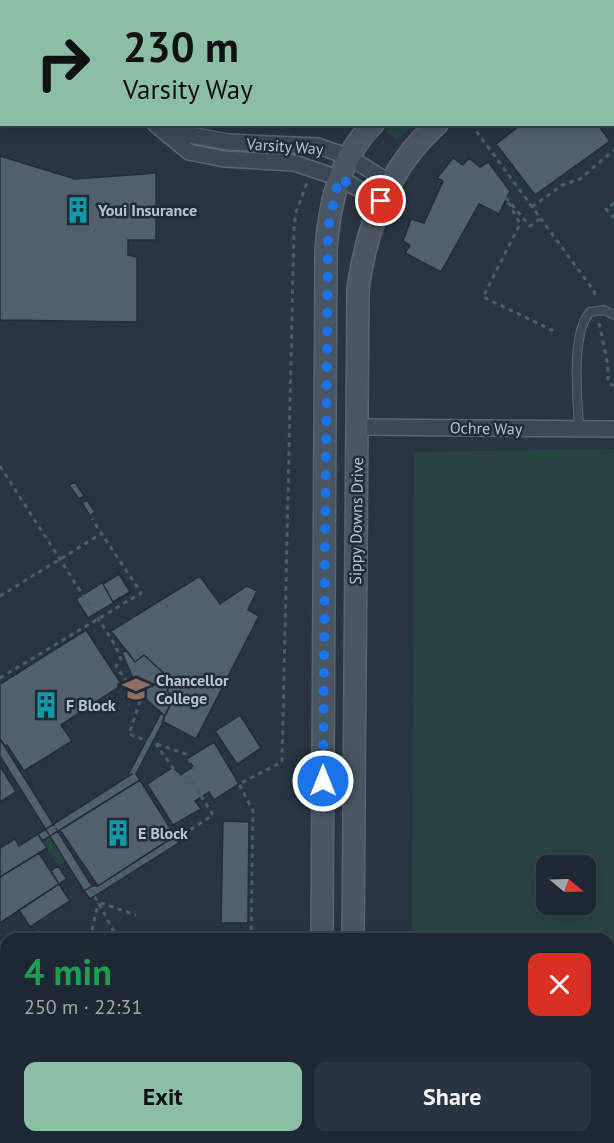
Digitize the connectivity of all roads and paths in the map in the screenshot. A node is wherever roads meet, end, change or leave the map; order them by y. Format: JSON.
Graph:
{"nodes":[{"id":1,"x":158,"y":126,"type":"edge"},
{"id":2,"x":372,"y":126,"type":"edge"},
{"id":3,"x":435,"y":126,"type":"edge"},
{"id":4,"x":472,"y":126,"type":"edge"},
{"id":5,"x":171,"y":135,"type":"junction"},
{"id":6,"x":614,"y":150,"type":"edge"},
{"id":7,"x":349,"y":157,"type":"junction"},
{"id":8,"x":311,"y":168,"type":"junction"},
{"id":9,"x":339,"y":178,"type":"junction"},
{"id":10,"x":386,"y":192,"type":"junction"},
{"id":11,"x":614,"y":203,"type":"edge"},
{"id":12,"x":532,"y":207,"type":"junction"},
{"id":13,"x":614,"y":218,"type":"edge"},
{"id":14,"x":540,"y":219,"type":"junction"},
{"id":15,"x":596,"y":310,"type":"junction"},
{"id":16,"x":614,"y":315,"type":"edge"},
{"id":17,"x":556,"y":332,"type":"dead end"},
{"id":18,"x":614,"y":386,"type":"edge"},
{"id":19,"x":358,"y":427,"type":"junction"},
{"id":20,"x":579,"y":429,"type":"junction"},
{"id":21,"x":614,"y":429,"type":"edge"},
{"id":22,"x":0,"y":466,"type":"edge"},
{"id":23,"x":92,"y":519,"type":"dead end"},
{"id":24,"x":101,"y":534,"type":"junction"},
{"id":25,"x":60,"y":558,"type":"junction"},
{"id":26,"x":0,"y":596,"type":"edge"},
{"id":27,"x":98,"y":617,"type":"junction"},
{"id":28,"x":0,"y":678,"type":"edge"},
{"id":29,"x":162,"y":717,"type":"dead end"},
{"id":30,"x":150,"y":741,"type":"junction"},
{"id":31,"x":156,"y":744,"type":"junction"},
{"id":32,"x":190,"y":778,"type":"junction"},
{"id":33,"x":52,"y":829,"type":"dead end"},
{"id":34,"x":90,"y":889,"type":"dead end"},
{"id":35,"x":93,"y":893,"type":"junction"},
{"id":36,"x":98,"y":902,"type":"junction"},
{"id":37,"x":136,"y":915,"type":"dead end"},
{"id":38,"x":37,"y":932,"type":"dead end"},
{"id":39,"x":44,"y":933,"type":"edge"},
{"id":40,"x":91,"y":933,"type":"edge"},
{"id":41,"x":115,"y":933,"type":"edge"},
{"id":42,"x":251,"y":933,"type":"edge"},
{"id":43,"x":322,"y":933,"type":"edge"},
{"id":44,"x":353,"y":933,"type":"edge"}],
"edges":[{"from":1,"to":5,"type":"street","name":"Varsity Way"},
{"from":2,"to":7,"type":"main road","name":"Sippy Downs Drive"},
{"from":3,"to":10,"type":"main road","name":"Sippy Downs Drive"},
{"from":4,"to":12,"type":"path"},
{"from":5,"to":7,"type":"street","name":"Varsity Way"},
{"from":5,"to":8,"type":"street","name":"Varsity Way"},
{"from":6,"to":12,"type":"path"},
{"from":7,"to":9,"type":"main road","name":"Sippy Downs Drive"},
{"from":7,"to":10,"type":"street","name":"Varsity Way"},
{"from":8,"to":9,"type":"street","name":"Varsity Way"},
{"from":8,"to":42,"type":"path"},
{"from":9,"to":10,"type":"street","name":"Varsity Way"},
{"from":9,"to":43,"type":"main road","name":"Sippy Downs Drive"},
{"from":10,"to":19,"type":"main road","name":"Sippy Downs Drive"},
{"from":11,"to":13,"type":"path"},
{"from":12,"to":14,"type":"path"},
{"from":14,"to":15,"type":"path"},
{"from":14,"to":17,"type":"path"},
{"from":15,"to":16,"type":"lane"},
{"from":15,"to":18,"type":"path"},
{"from":15,"to":20,"type":"lane"},
{"from":19,"to":20,"type":"street","name":"Ochre Way"},
{"from":19,"to":44,"type":"main road","name":"Sippy Downs Drive"},
{"from":20,"to":21,"type":"street","name":"Ochre Way"},
{"from":22,"to":25,"type":"path"},
{"from":23,"to":24,"type":"path"},
{"from":24,"to":25,"type":"path"},
{"from":24,"to":27,"type":"path"},
{"from":25,"to":26,"type":"path"},
{"from":25,"to":27,"type":"path"},
{"from":27,"to":28,"type":"path"},
{"from":27,"to":30,"type":"path"},
{"from":29,"to":30,"type":"path"},
{"from":30,"to":31,"type":"path"},
{"from":30,"to":33,"type":"path"},
{"from":31,"to":32,"type":"path"},
{"from":31,"to":32,"type":"path"},
{"from":32,"to":35,"type":"path"},
{"from":34,"to":35,"type":"path"},
{"from":35,"to":36,"type":"path"},
{"from":36,"to":37,"type":"path"},
{"from":36,"to":40,"type":"path"},
{"from":36,"to":41,"type":"path"},
{"from":38,"to":39,"type":"path"}]}
